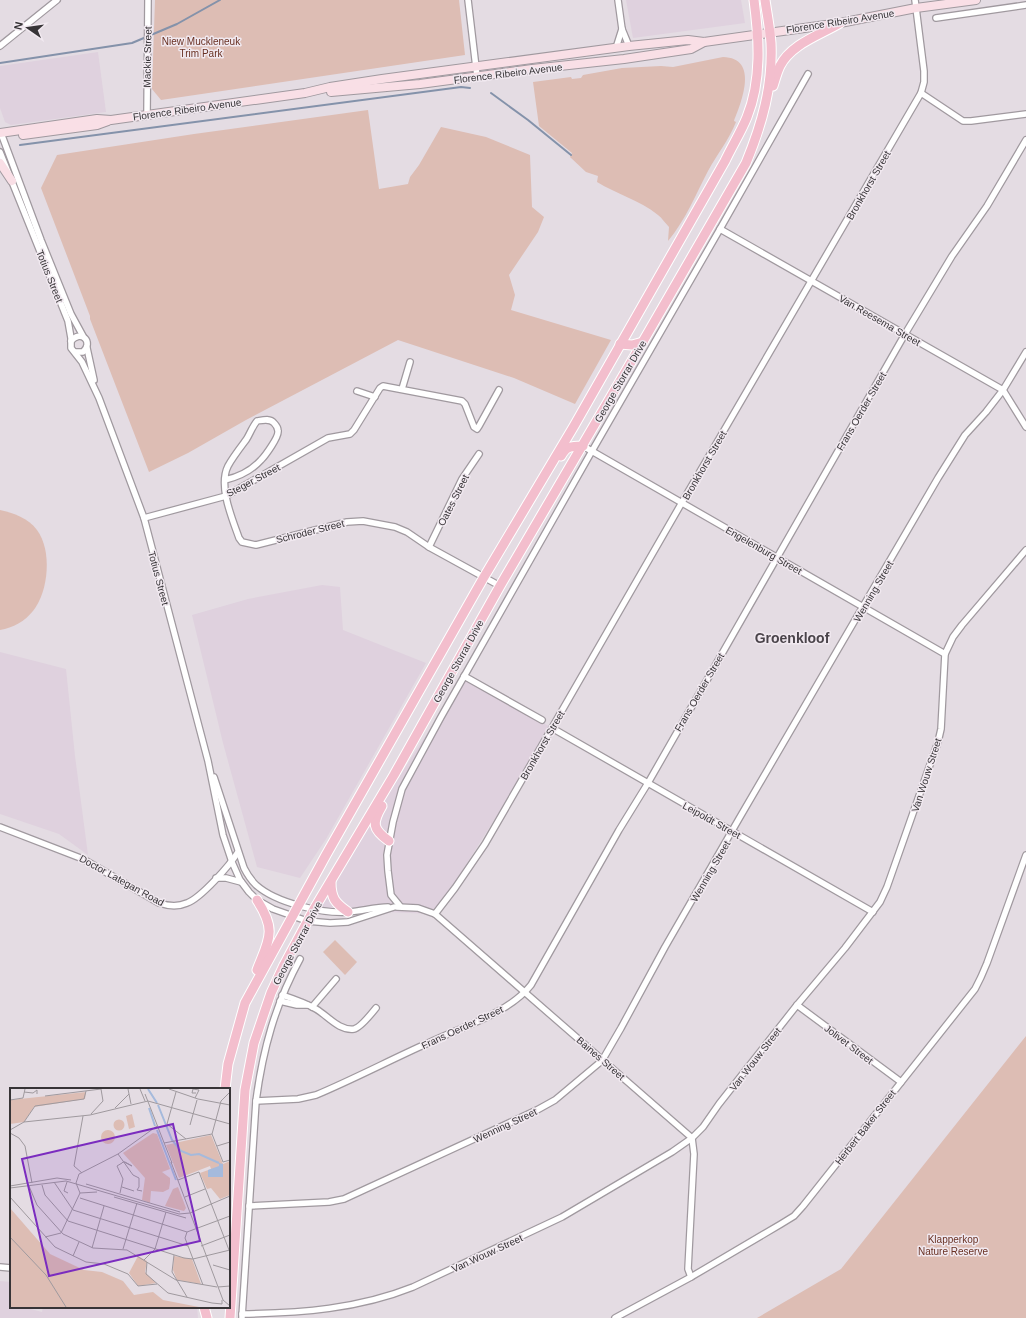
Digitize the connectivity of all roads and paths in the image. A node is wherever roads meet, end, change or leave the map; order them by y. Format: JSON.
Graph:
{"nodes":[{"id":1,"x":57,"y":0,"type":"edge"},
{"id":2,"x":148,"y":0,"type":"edge"},
{"id":3,"x":468,"y":0,"type":"edge"},
{"id":4,"x":618,"y":0,"type":"edge"},
{"id":5,"x":754,"y":0,"type":"edge"},
{"id":6,"x":765,"y":0,"type":"edge"},
{"id":7,"x":976,"y":0,"type":"edge"},
{"id":8,"x":916,"y":4,"type":"edge"},
{"id":9,"x":1026,"y":5,"type":"edge"},
{"id":10,"x":936,"y":18,"type":"dead end"},
{"id":11,"x":840,"y":23,"type":"junction"},
{"id":12,"x":622,"y":29,"type":"junction"},
{"id":13,"x":770,"y":33,"type":"junction"},
{"id":14,"x":758,"y":34,"type":"junction"},
{"id":15,"x":704,"y":42,"type":"junction"},
{"id":16,"x":0,"y":46,"type":"edge"},
{"id":17,"x":629,"y":46,"type":"junction"},
{"id":18,"x":616,"y":48,"type":"junction"},
{"id":19,"x":538,"y":59,"type":"junction"},
{"id":20,"x":562,"y":66,"type":"junction"},
{"id":21,"x":476,"y":67,"type":"junction"},
{"id":22,"x":808,"y":74,"type":"dead end"},
{"id":23,"x":476,"y":76,"type":"junction"},
{"id":24,"x":310,"y":92,"type":"junction"},
{"id":25,"x":921,"y":93,"type":"junction"},
{"id":26,"x":767,"y":102,"type":"junction"},
{"id":27,"x":147,"y":114,"type":"junction"},
{"id":28,"x":1026,"y":114,"type":"edge"},
{"id":29,"x":1,"y":135,"type":"edge"},
{"id":30,"x":1026,"y":140,"type":"edge"},
{"id":31,"x":0,"y":152,"type":"edge"},
{"id":32,"x":0,"y":164,"type":"edge"},
{"id":33,"x":12,"y":181,"type":"junction"},
{"id":34,"x":720,"y":228,"type":"junction"},
{"id":35,"x":812,"y":281,"type":"junction"},
{"id":36,"x":905,"y":334,"type":"junction"},
{"id":37,"x":83,"y":336,"type":"junction"},
{"id":38,"x":71,"y":340,"type":"junction"},
{"id":39,"x":643,"y":342,"type":"junction"},
{"id":40,"x":620,"y":344,"type":"junction"},
{"id":41,"x":87,"y":348,"type":"junction"},
{"id":42,"x":75,"y":352,"type":"junction"},
{"id":43,"x":1026,"y":352,"type":"edge"},
{"id":44,"x":410,"y":362,"type":"dead end"},
{"id":45,"x":630,"y":364,"type":"junction"},
{"id":46,"x":402,"y":389,"type":"junction"},
{"id":47,"x":499,"y":390,"type":"dead end"},
{"id":48,"x":1003,"y":390,"type":"junction"},
{"id":49,"x":357,"y":391,"type":"dead end"},
{"id":50,"x":374,"y":397,"type":"junction"},
{"id":51,"x":98,"y":398,"type":"junction"},
{"id":52,"x":574,"y":426,"type":"junction"},
{"id":53,"x":1026,"y":427,"type":"edge"},
{"id":54,"x":583,"y":446,"type":"junction"},
{"id":55,"x":592,"y":451,"type":"junction"},
{"id":56,"x":479,"y":454,"type":"dead end"},
{"id":57,"x":225,"y":480,"type":"junction"},
{"id":58,"x":226,"y":496,"type":"junction"},
{"id":59,"x":532,"y":497,"type":"junction"},
{"id":60,"x":682,"y":504,"type":"junction"},
{"id":61,"x":144,"y":518,"type":"junction"},
{"id":62,"x":429,"y":547,"type":"junction"},
{"id":63,"x":1026,"y":550,"type":"edge"},
{"id":64,"x":777,"y":558,"type":"junction"},
{"id":65,"x":484,"y":577,"type":"junction"},
{"id":66,"x":500,"y":586,"type":"junction"},
{"id":67,"x":864,"y":608,"type":"junction"},
{"id":68,"x":945,"y":654,"type":"junction"},
{"id":69,"x":464,"y":676,"type":"junction"},
{"id":70,"x":542,"y":720,"type":"dead end"},
{"id":71,"x":552,"y":728,"type":"junction"},
{"id":72,"x":208,"y":761,"type":"junction"},
{"id":73,"x":394,"y":775,"type":"junction"},
{"id":74,"x":648,"y":783,"type":"junction"},
{"id":75,"x":0,"y":827,"type":"edge"},
{"id":76,"x":732,"y":831,"type":"junction"},
{"id":77,"x":389,"y":841,"type":"junction"},
{"id":78,"x":238,"y":852,"type":"junction"},
{"id":79,"x":1026,"y":855,"type":"edge"},
{"id":80,"x":232,"y":862,"type":"junction"},
{"id":81,"x":244,"y":868,"type":"junction"},
{"id":82,"x":216,"y":878,"type":"junction"},
{"id":83,"x":241,"y":882,"type":"junction"},
{"id":84,"x":331,"y":882,"type":"junction"},
{"id":85,"x":257,"y":900,"type":"junction"},
{"id":86,"x":298,"y":906,"type":"junction"},
{"id":87,"x":397,"y":907,"type":"junction"},
{"id":88,"x":314,"y":909,"type":"junction"},
{"id":89,"x":348,"y":912,"type":"junction"},
{"id":90,"x":873,"y":912,"type":"junction"},
{"id":91,"x":435,"y":914,"type":"junction"},
{"id":92,"x":292,"y":916,"type":"junction"},
{"id":93,"x":307,"y":922,"type":"junction"},
{"id":94,"x":300,"y":959,"type":"dead end"},
{"id":95,"x":336,"y":979,"type":"dead end"},
{"id":96,"x":525,"y":992,"type":"junction"},
{"id":97,"x":281,"y":998,"type":"junction"},
{"id":98,"x":245,"y":1003,"type":"junction"},
{"id":99,"x":797,"y":1005,"type":"junction"},
{"id":100,"x":309,"y":1006,"type":"junction"},
{"id":101,"x":376,"y":1008,"type":"dead end"},
{"id":102,"x":603,"y":1059,"type":"junction"},
{"id":103,"x":901,"y":1082,"type":"junction"},
{"id":104,"x":225,"y":1088,"type":"edge"},
{"id":105,"x":256,"y":1101,"type":"junction"},
{"id":106,"x":692,"y":1138,"type":"junction"},
{"id":107,"x":249,"y":1206,"type":"junction"},
{"id":108,"x":0,"y":1267,"type":"edge"},
{"id":109,"x":10,"y":1268,"type":"edge"},
{"id":110,"x":691,"y":1277,"type":"junction"},
{"id":111,"x":231,"y":1282,"type":"edge"},
{"id":112,"x":204,"y":1308,"type":"edge"},
{"id":113,"x":242,"y":1316,"type":"edge"},
{"id":114,"x":207,"y":1318,"type":"edge"},
{"id":115,"x":230,"y":1318,"type":"edge"},
{"id":116,"x":615,"y":1318,"type":"edge"}],
"edges":[{"from":1,"to":16,"type":"street"},
{"from":2,"to":27,"type":"street","name":"Mackie Street"},
{"from":3,"to":21,"type":"street"},
{"from":4,"to":12,"type":"street"},
{"from":5,"to":14,"type":"main road","name":"George Storrar Drive"},
{"from":6,"to":13,"type":"main road","name":"George Storrar Drive"},
{"from":7,"to":8,"type":"main road","name":"Florence Ribeiro Avenue"},
{"from":8,"to":11,"type":"main road","name":"Florence Ribeiro Avenue"},
{"from":8,"to":25,"type":"street","name":"Bronkhorst Street"},
{"from":9,"to":10,"type":"street"},
{"from":11,"to":13,"type":"main road","name":"Florence Ribeiro Avenue"},
{"from":11,"to":26,"type":"main road"},
{"from":12,"to":17,"type":"street"},
{"from":12,"to":18,"type":"street"},
{"from":13,"to":14,"type":"main road","name":"Florence Ribeiro Avenue"},
{"from":13,"to":26,"type":"main road","name":"George Storrar Drive"},
{"from":14,"to":15,"type":"main road","name":"Florence Ribeiro Avenue"},
{"from":14,"to":40,"type":"main road","name":"George Storrar Drive"},
{"from":15,"to":17,"type":"main road","name":"Florence Ribeiro Avenue"},
{"from":15,"to":20,"type":"main road","name":"Florence Ribeiro Avenue"},
{"from":17,"to":18,"type":"main road","name":"Florence Ribeiro Avenue"},
{"from":18,"to":19,"type":"main road","name":"Florence Ribeiro Avenue"},
{"from":19,"to":20,"type":"main road"},
{"from":19,"to":21,"type":"main road","name":"Florence Ribeiro Avenue"},
{"from":20,"to":23,"type":"main road","name":"Florence Ribeiro Avenue"},
{"from":21,"to":23,"type":"street"},
{"from":21,"to":24,"type":"main road","name":"Florence Ribeiro Avenue"},
{"from":22,"to":34,"type":"street","name":"George Storrar Drive"},
{"from":23,"to":24,"type":"main road","name":"Florence Ribeiro Avenue"},
{"from":24,"to":27,"type":"main road","name":"Florence Ribeiro Avenue"},
{"from":25,"to":28,"type":"street"},
{"from":25,"to":35,"type":"street","name":"Bronkhorst Street"},
{"from":26,"to":39,"type":"main road","name":"George Storrar Drive"},
{"from":27,"to":29,"type":"main road","name":"Florence Ribeiro Avenue"},
{"from":29,"to":37,"type":"street","name":"Totius Street"},
{"from":30,"to":36,"type":"street","name":"Frans Oerder Street"},
{"from":31,"to":33,"type":"street","name":"Totius Street"},
{"from":32,"to":33,"type":"main road"},
{"from":33,"to":38,"type":"street","name":"Totius Street"},
{"from":34,"to":35,"type":"street","name":"Van Reesema Street"},
{"from":34,"to":55,"type":"street","name":"George Storrar Drive"},
{"from":35,"to":36,"type":"street","name":"Van Reesema Street"},
{"from":35,"to":60,"type":"street","name":"Bronkhorst Street"},
{"from":36,"to":48,"type":"street","name":"Van Reesema Street"},
{"from":36,"to":64,"type":"street","name":"Frans Oerder Street"},
{"from":37,"to":38,"type":"street"},
{"from":37,"to":41,"type":"street"},
{"from":38,"to":42,"type":"street","name":"Totius Street"},
{"from":39,"to":40,"type":"main road"},
{"from":39,"to":45,"type":"main road","name":"George Storrar Drive"},
{"from":40,"to":45,"type":"main road"},
{"from":40,"to":52,"type":"main road","name":"George Storrar Drive"},
{"from":41,"to":42,"type":"street"},
{"from":41,"to":51,"type":"street","name":"Totius Street"},
{"from":42,"to":51,"type":"street","name":"Totius Street"},
{"from":43,"to":48,"type":"street","name":"Wenning Street"},
{"from":44,"to":46,"type":"street"},
{"from":45,"to":54,"type":"main road","name":"George Storrar Drive"},
{"from":46,"to":47,"type":"street"},
{"from":46,"to":50,"type":"street"},
{"from":48,"to":53,"type":"street","name":"Van Reesema Street"},
{"from":48,"to":67,"type":"street","name":"Wenning Street"},
{"from":49,"to":50,"type":"street"},
{"from":50,"to":58,"type":"street","name":"Steger Street"},
{"from":51,"to":61,"type":"street","name":"Totius Street"},
{"from":52,"to":54,"type":"main road"},
{"from":52,"to":59,"type":"main road","name":"George Storrar Drive"},
{"from":54,"to":55,"type":"street","name":"Engelenburg Street"},
{"from":54,"to":59,"type":"main road"},
{"from":54,"to":66,"type":"main road","name":"George Storrar Drive"},
{"from":55,"to":60,"type":"street","name":"Engelenburg Street"},
{"from":55,"to":69,"type":"street","name":"George Storrar Drive"},
{"from":56,"to":62,"type":"street","name":"Oates Street"},
{"from":57,"to":57,"type":"street","name":"Schroder Street"},
{"from":57,"to":58,"type":"street","name":"Schroder Street"},
{"from":58,"to":61,"type":"street","name":"Steger Street"},
{"from":58,"to":62,"type":"street","name":"Schroder Street"},
{"from":59,"to":65,"type":"main road","name":"George Storrar Drive"},
{"from":60,"to":64,"type":"street","name":"Engelenburg Street"},
{"from":60,"to":71,"type":"street","name":"Bronkhorst Street"},
{"from":61,"to":72,"type":"street","name":"Totius Street"},
{"from":62,"to":65,"type":"street","name":"Schroder Street"},
{"from":63,"to":68,"type":"street","name":"Van Wouw Street"},
{"from":64,"to":67,"type":"street","name":"Engelenburg Street"},
{"from":64,"to":74,"type":"street","name":"Frans Oerder Street"},
{"from":65,"to":66,"type":"street","name":"Schroder Street"},
{"from":65,"to":86,"type":"main road","name":"George Storrar Drive"},
{"from":66,"to":73,"type":"main road","name":"George Storrar Drive"},
{"from":67,"to":68,"type":"street","name":"Engelenburg Street"},
{"from":67,"to":76,"type":"street","name":"Wenning Street"},
{"from":68,"to":90,"type":"street","name":"Van Wouw Street"},
{"from":69,"to":70,"type":"street"},
{"from":69,"to":77,"type":"street","name":"George Storrar Drive"},
{"from":71,"to":74,"type":"street","name":"Leipoldt Street"},
{"from":71,"to":91,"type":"street","name":"Bronkhorst Street"},
{"from":72,"to":78,"type":"street","name":"Totius Street"},
{"from":72,"to":80,"type":"street","name":"Totius Street"},
{"from":73,"to":77,"type":"main road"},
{"from":73,"to":84,"type":"main road","name":"George Storrar Drive"},
{"from":74,"to":76,"type":"street","name":"Leipoldt Street"},
{"from":74,"to":96,"type":"street","name":"Frans Oerder Street"},
{"from":75,"to":82,"type":"street","name":"Doctor Lategan Road"},
{"from":76,"to":90,"type":"street","name":"Leipoldt Street"},
{"from":76,"to":102,"type":"street","name":"Wenning Street"},
{"from":77,"to":87,"type":"street","name":"George Storrar Drive"},
{"from":78,"to":80,"type":"street","name":"Doctor Lategan Road"},
{"from":78,"to":81,"type":"street","name":"Totius Street"},
{"from":79,"to":103,"type":"street","name":"Herbert Baker Street"},
{"from":80,"to":81,"type":"street"},
{"from":80,"to":82,"type":"street","name":"Doctor Lategan Road"},
{"from":80,"to":83,"type":"street","name":"Totius Street"},
{"from":81,"to":86,"type":"street","name":"Totius Street"},
{"from":82,"to":83,"type":"street"},
{"from":83,"to":85,"type":"street","name":"Totius Street"},
{"from":84,"to":88,"type":"main road","name":"George Storrar Drive"},
{"from":84,"to":89,"type":"main road"},
{"from":85,"to":92,"type":"street","name":"Totius Street"},
{"from":85,"to":98,"type":"main road"},
{"from":86,"to":88,"type":"street","name":"Totius Street"},
{"from":86,"to":92,"type":"main road","name":"George Storrar Drive"},
{"from":87,"to":89,"type":"street","name":"Baines Street"},
{"from":87,"to":91,"type":"street","name":"Baines Street"},
{"from":87,"to":93,"type":"street","name":"Baines Street"},
{"from":88,"to":89,"type":"street","name":"Baines Street"},
{"from":88,"to":93,"type":"main road","name":"George Storrar Drive"},
{"from":90,"to":99,"type":"street","name":"Van Wouw Street"},
{"from":91,"to":96,"type":"street","name":"Baines Street"},
{"from":92,"to":93,"type":"street","name":"Totius Street"},
{"from":92,"to":98,"type":"main road","name":"George Storrar Drive"},
{"from":93,"to":111,"type":"main road","name":"George Storrar Drive"},
{"from":94,"to":97,"type":"street","name":"George Storrar Drive"},
{"from":95,"to":100,"type":"street"},
{"from":96,"to":102,"type":"street","name":"Baines Street"},
{"from":96,"to":105,"type":"street","name":"Frans Oerder Street"},
{"from":97,"to":100,"type":"street"},
{"from":97,"to":105,"type":"street","name":"George Storrar Drive"},
{"from":98,"to":104,"type":"main road","name":"George Storrar Drive"},
{"from":99,"to":103,"type":"street","name":"Jolivet Street"},
{"from":99,"to":106,"type":"street","name":"Van Wouw Street"},
{"from":100,"to":101,"type":"street"},
{"from":102,"to":106,"type":"street","name":"Baines Street"},
{"from":102,"to":107,"type":"street","name":"Wenning Street"},
{"from":103,"to":110,"type":"street","name":"Herbert Baker Street"},
{"from":105,"to":107,"type":"street","name":"George Storrar Drive"},
{"from":106,"to":110,"type":"street"},
{"from":106,"to":113,"type":"street","name":"Van Wouw Street"},
{"from":107,"to":113,"type":"street","name":"George Storrar Drive"},
{"from":108,"to":109,"type":"street"},
{"from":110,"to":116,"type":"street","name":"Herbert Baker Street"},
{"from":111,"to":115,"type":"main road","name":"George Storrar Drive"},
{"from":112,"to":114,"type":"main road"}]}
